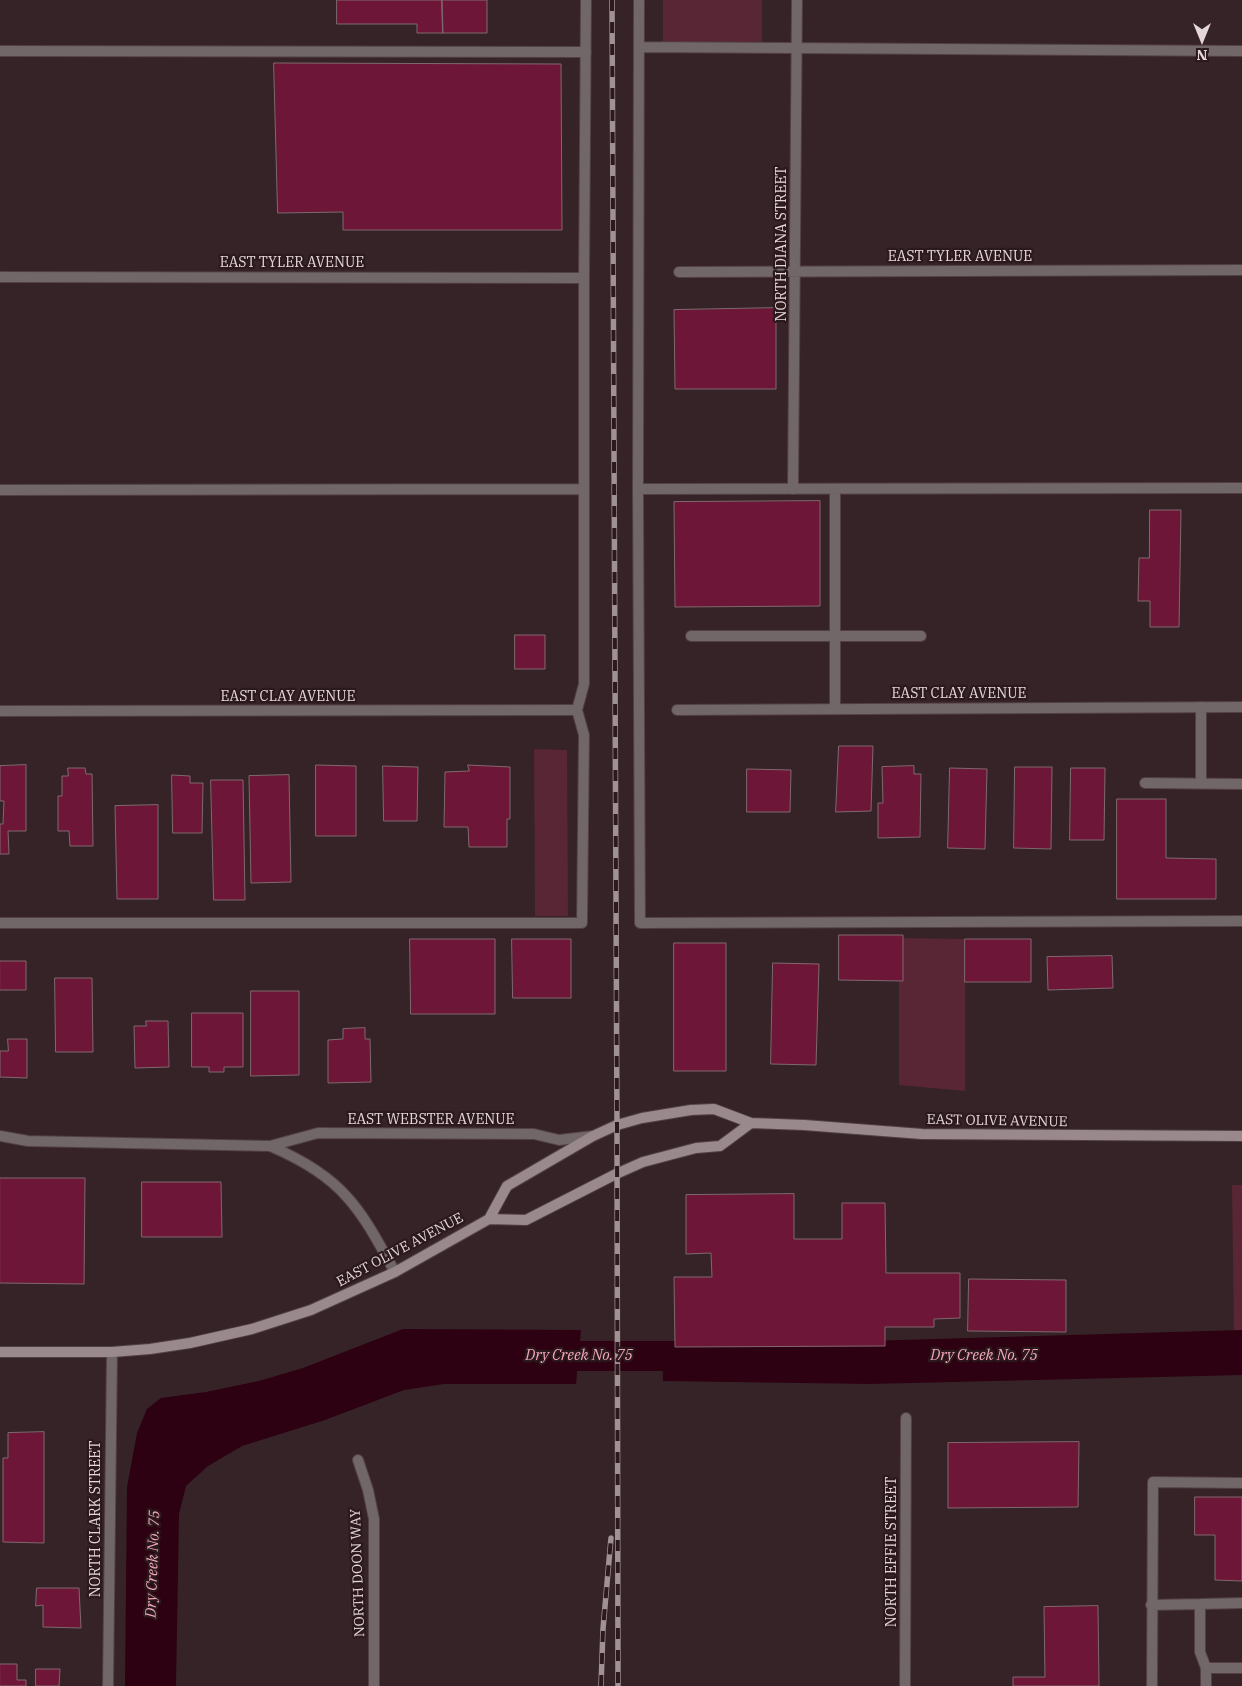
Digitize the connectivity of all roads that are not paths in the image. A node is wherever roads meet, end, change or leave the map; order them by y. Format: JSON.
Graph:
{"nodes":[{"id":1,"x":586,"y":0,"type":"edge"},
{"id":2,"x":639,"y":0,"type":"edge"},
{"id":3,"x":797,"y":0,"type":"edge"},
{"id":4,"x":639,"y":48,"type":"junction"},
{"id":5,"x":796,"y":49,"type":"junction"},
{"id":6,"x":0,"y":51,"type":"edge"},
{"id":7,"x":1242,"y":51,"type":"edge"},
{"id":8,"x":586,"y":52,"type":"junction"},
{"id":9,"x":1242,"y":270,"type":"edge"},
{"id":10,"x":796,"y":271,"type":"junction"},
{"id":11,"x":679,"y":272,"type":"dead end"},
{"id":12,"x":0,"y":277,"type":"edge"},
{"id":13,"x":584,"y":278,"type":"junction"},
{"id":14,"x":1242,"y":488,"type":"edge"},
{"id":15,"x":584,"y":489,"type":"junction"},
{"id":16,"x":638,"y":489,"type":"junction"},
{"id":17,"x":793,"y":489,"type":"junction"},
{"id":18,"x":835,"y":489,"type":"junction"},
{"id":19,"x":0,"y":490,"type":"edge"},
{"id":20,"x":691,"y":636,"type":"dead end"},
{"id":21,"x":835,"y":636,"type":"junction"},
{"id":22,"x":921,"y":636,"type":"dead end"},
{"id":23,"x":1202,"y":707,"type":"junction"},
{"id":24,"x":1242,"y":707,"type":"edge"},
{"id":25,"x":835,"y":709,"type":"junction"},
{"id":26,"x":0,"y":710,"type":"edge"},
{"id":27,"x":577,"y":710,"type":"junction"},
{"id":28,"x":677,"y":710,"type":"dead end"},
{"id":29,"x":1145,"y":783,"type":"dead end"},
{"id":30,"x":1201,"y":784,"type":"junction"},
{"id":31,"x":1242,"y":784,"type":"edge"},
{"id":32,"x":1242,"y":921,"type":"edge"},
{"id":33,"x":0,"y":923,"type":"edge"},
{"id":34,"x":751,"y":1123,"type":"junction"},
{"id":35,"x":0,"y":1136,"type":"edge"},
{"id":36,"x":593,"y":1136,"type":"junction"},
{"id":37,"x":1242,"y":1136,"type":"edge"},
{"id":38,"x":270,"y":1146,"type":"junction"},
{"id":39,"x":489,"y":1219,"type":"junction"},
{"id":40,"x":394,"y":1272,"type":"junction"},
{"id":41,"x":0,"y":1352,"type":"edge"},
{"id":42,"x":112,"y":1352,"type":"junction"},
{"id":43,"x":906,"y":1418,"type":"dead end"},
{"id":44,"x":358,"y":1460,"type":"dead end"},
{"id":45,"x":1242,"y":1483,"type":"edge"},
{"id":46,"x":1242,"y":1603,"type":"edge"},
{"id":47,"x":1200,"y":1604,"type":"junction"},
{"id":48,"x":1151,"y":1605,"type":"junction"},
{"id":49,"x":1206,"y":1668,"type":"junction"},
{"id":50,"x":1242,"y":1668,"type":"edge"},
{"id":51,"x":108,"y":1686,"type":"edge"},
{"id":52,"x":374,"y":1686,"type":"edge"},
{"id":53,"x":905,"y":1686,"type":"edge"},
{"id":54,"x":1152,"y":1686,"type":"edge"},
{"id":55,"x":1206,"y":1686,"type":"edge"}],
"edges":[{"from":1,"to":8,"type":"street"},
{"from":2,"to":4,"type":"street"},
{"from":3,"to":5,"type":"street","name":"NORTH DIANA STREET"},
{"from":4,"to":5,"type":"street"},
{"from":4,"to":16,"type":"street"},
{"from":5,"to":7,"type":"street"},
{"from":5,"to":10,"type":"street","name":"NORTH DIANA STREET"},
{"from":6,"to":8,"type":"street"},
{"from":8,"to":13,"type":"street"},
{"from":9,"to":10,"type":"street","name":"EAST TYLER AVENUE"},
{"from":10,"to":11,"type":"street","name":"EAST TYLER AVENUE"},
{"from":10,"to":17,"type":"street","name":"NORTH DIANA STREET"},
{"from":12,"to":13,"type":"street","name":"EAST TYLER AVENUE"},
{"from":13,"to":15,"type":"street"},
{"from":14,"to":18,"type":"street"},
{"from":15,"to":19,"type":"street"},
{"from":15,"to":27,"type":"street"},
{"from":16,"to":17,"type":"street"},
{"from":16,"to":32,"type":"street"},
{"from":17,"to":18,"type":"street"},
{"from":18,"to":21,"type":"street"},
{"from":20,"to":21,"type":"street"},
{"from":21,"to":22,"type":"street"},
{"from":21,"to":25,"type":"street"},
{"from":23,"to":24,"type":"street","name":"EAST CLAY AVENUE"},
{"from":23,"to":25,"type":"street","name":"EAST CLAY AVENUE"},
{"from":23,"to":30,"type":"street"},
{"from":25,"to":28,"type":"street","name":"EAST CLAY AVENUE"},
{"from":26,"to":27,"type":"street","name":"EAST CLAY AVENUE"},
{"from":27,"to":33,"type":"street"},
{"from":29,"to":30,"type":"street"},
{"from":30,"to":31,"type":"street"},
{"from":34,"to":36,"type":"main road","name":"EAST OLIVE AVENUE"},
{"from":34,"to":37,"type":"main road","name":"EAST OLIVE AVENUE"},
{"from":34,"to":39,"type":"main road"},
{"from":35,"to":38,"type":"street","name":"EAST WEBSTER AVENUE"},
{"from":36,"to":38,"type":"street","name":"EAST WEBSTER AVENUE"},
{"from":36,"to":39,"type":"main road","name":"EAST OLIVE AVENUE"},
{"from":38,"to":40,"type":"street","name":"EAST WEBSTER AVENUE"},
{"from":39,"to":40,"type":"main road","name":"EAST OLIVE AVENUE"},
{"from":40,"to":42,"type":"main road","name":"EAST OLIVE AVENUE"},
{"from":41,"to":42,"type":"main road","name":"EAST OLIVE AVENUE"},
{"from":42,"to":51,"type":"street","name":"NORTH CLARK STREET"},
{"from":43,"to":53,"type":"street","name":"NORTH EFFIE STREET"},
{"from":44,"to":52,"type":"street","name":"NORTH DOON WAY"},
{"from":45,"to":48,"type":"street"},
{"from":46,"to":47,"type":"street"},
{"from":47,"to":48,"type":"street"},
{"from":47,"to":49,"type":"street"},
{"from":48,"to":54,"type":"street"},
{"from":49,"to":50,"type":"street"},
{"from":49,"to":55,"type":"street"}]}
